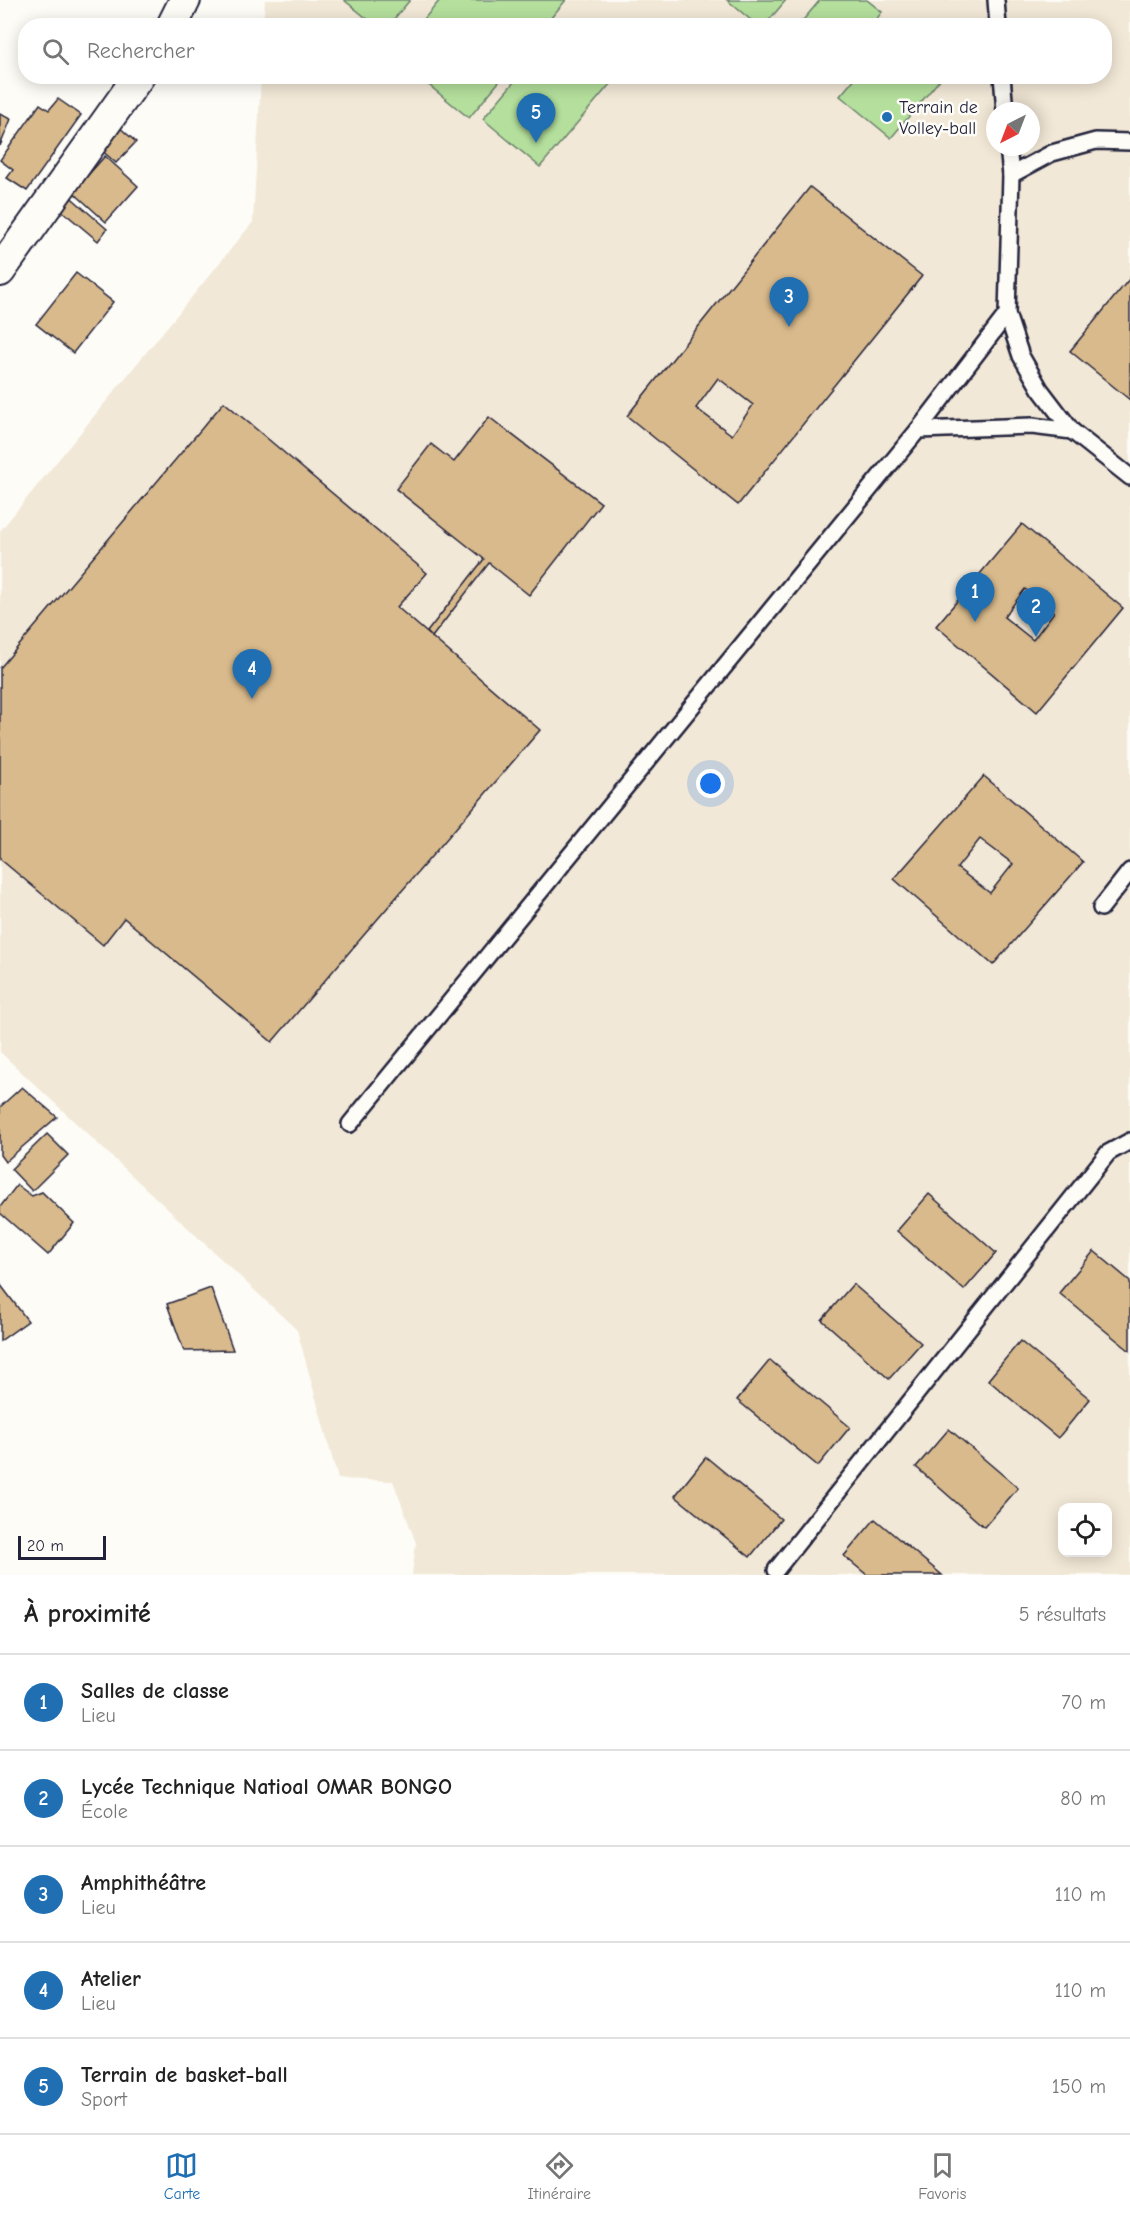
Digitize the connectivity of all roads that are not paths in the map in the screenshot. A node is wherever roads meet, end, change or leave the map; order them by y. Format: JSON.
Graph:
{"nodes":[{"id":1,"x":185,"y":0,"type":"edge"},
{"id":2,"x":996,"y":0,"type":"edge"},
{"id":3,"x":176,"y":18,"type":"edge"},
{"id":4,"x":997,"y":18,"type":"edge"},
{"id":5,"x":133,"y":84,"type":"edge"},
{"id":6,"x":1003,"y":84,"type":"edge"},
{"id":7,"x":1004,"y":102,"type":"edge"},
{"id":8,"x":1130,"y":142,"type":"edge"},
{"id":9,"x":1009,"y":156,"type":"edge"},
{"id":10,"x":1011,"y":175,"type":"junction"},
{"id":11,"x":0,"y":271,"type":"edge"},
{"id":12,"x":1007,"y":314,"type":"junction"},
{"id":13,"x":918,"y":430,"type":"junction"},
{"id":14,"x":1072,"y":431,"type":"junction"},
{"id":15,"x":1130,"y":477,"type":"edge"},
{"id":16,"x":1130,"y":871,"type":"edge"},
{"id":17,"x":1101,"y":908,"type":"dead end"},
{"id":18,"x":350,"y":1124,"type":"dead end"},
{"id":19,"x":1130,"y":1141,"type":"edge"},
{"id":20,"x":776,"y":1570,"type":"dead end"}],
"edges":[{"from":1,"to":3,"type":"street"},
{"from":2,"to":4,"type":"lane"},
{"from":5,"to":11,"type":"street"},
{"from":6,"to":7,"type":"lane"},
{"from":8,"to":10,"type":"lane"},
{"from":9,"to":10,"type":"lane"},
{"from":10,"to":12,"type":"lane"},
{"from":12,"to":13,"type":"lane"},
{"from":12,"to":14,"type":"lane"},
{"from":13,"to":14,"type":"lane"},
{"from":13,"to":18,"type":"lane"},
{"from":14,"to":15,"type":"lane"},
{"from":16,"to":17,"type":"lane"},
{"from":19,"to":20,"type":"lane"}]}
